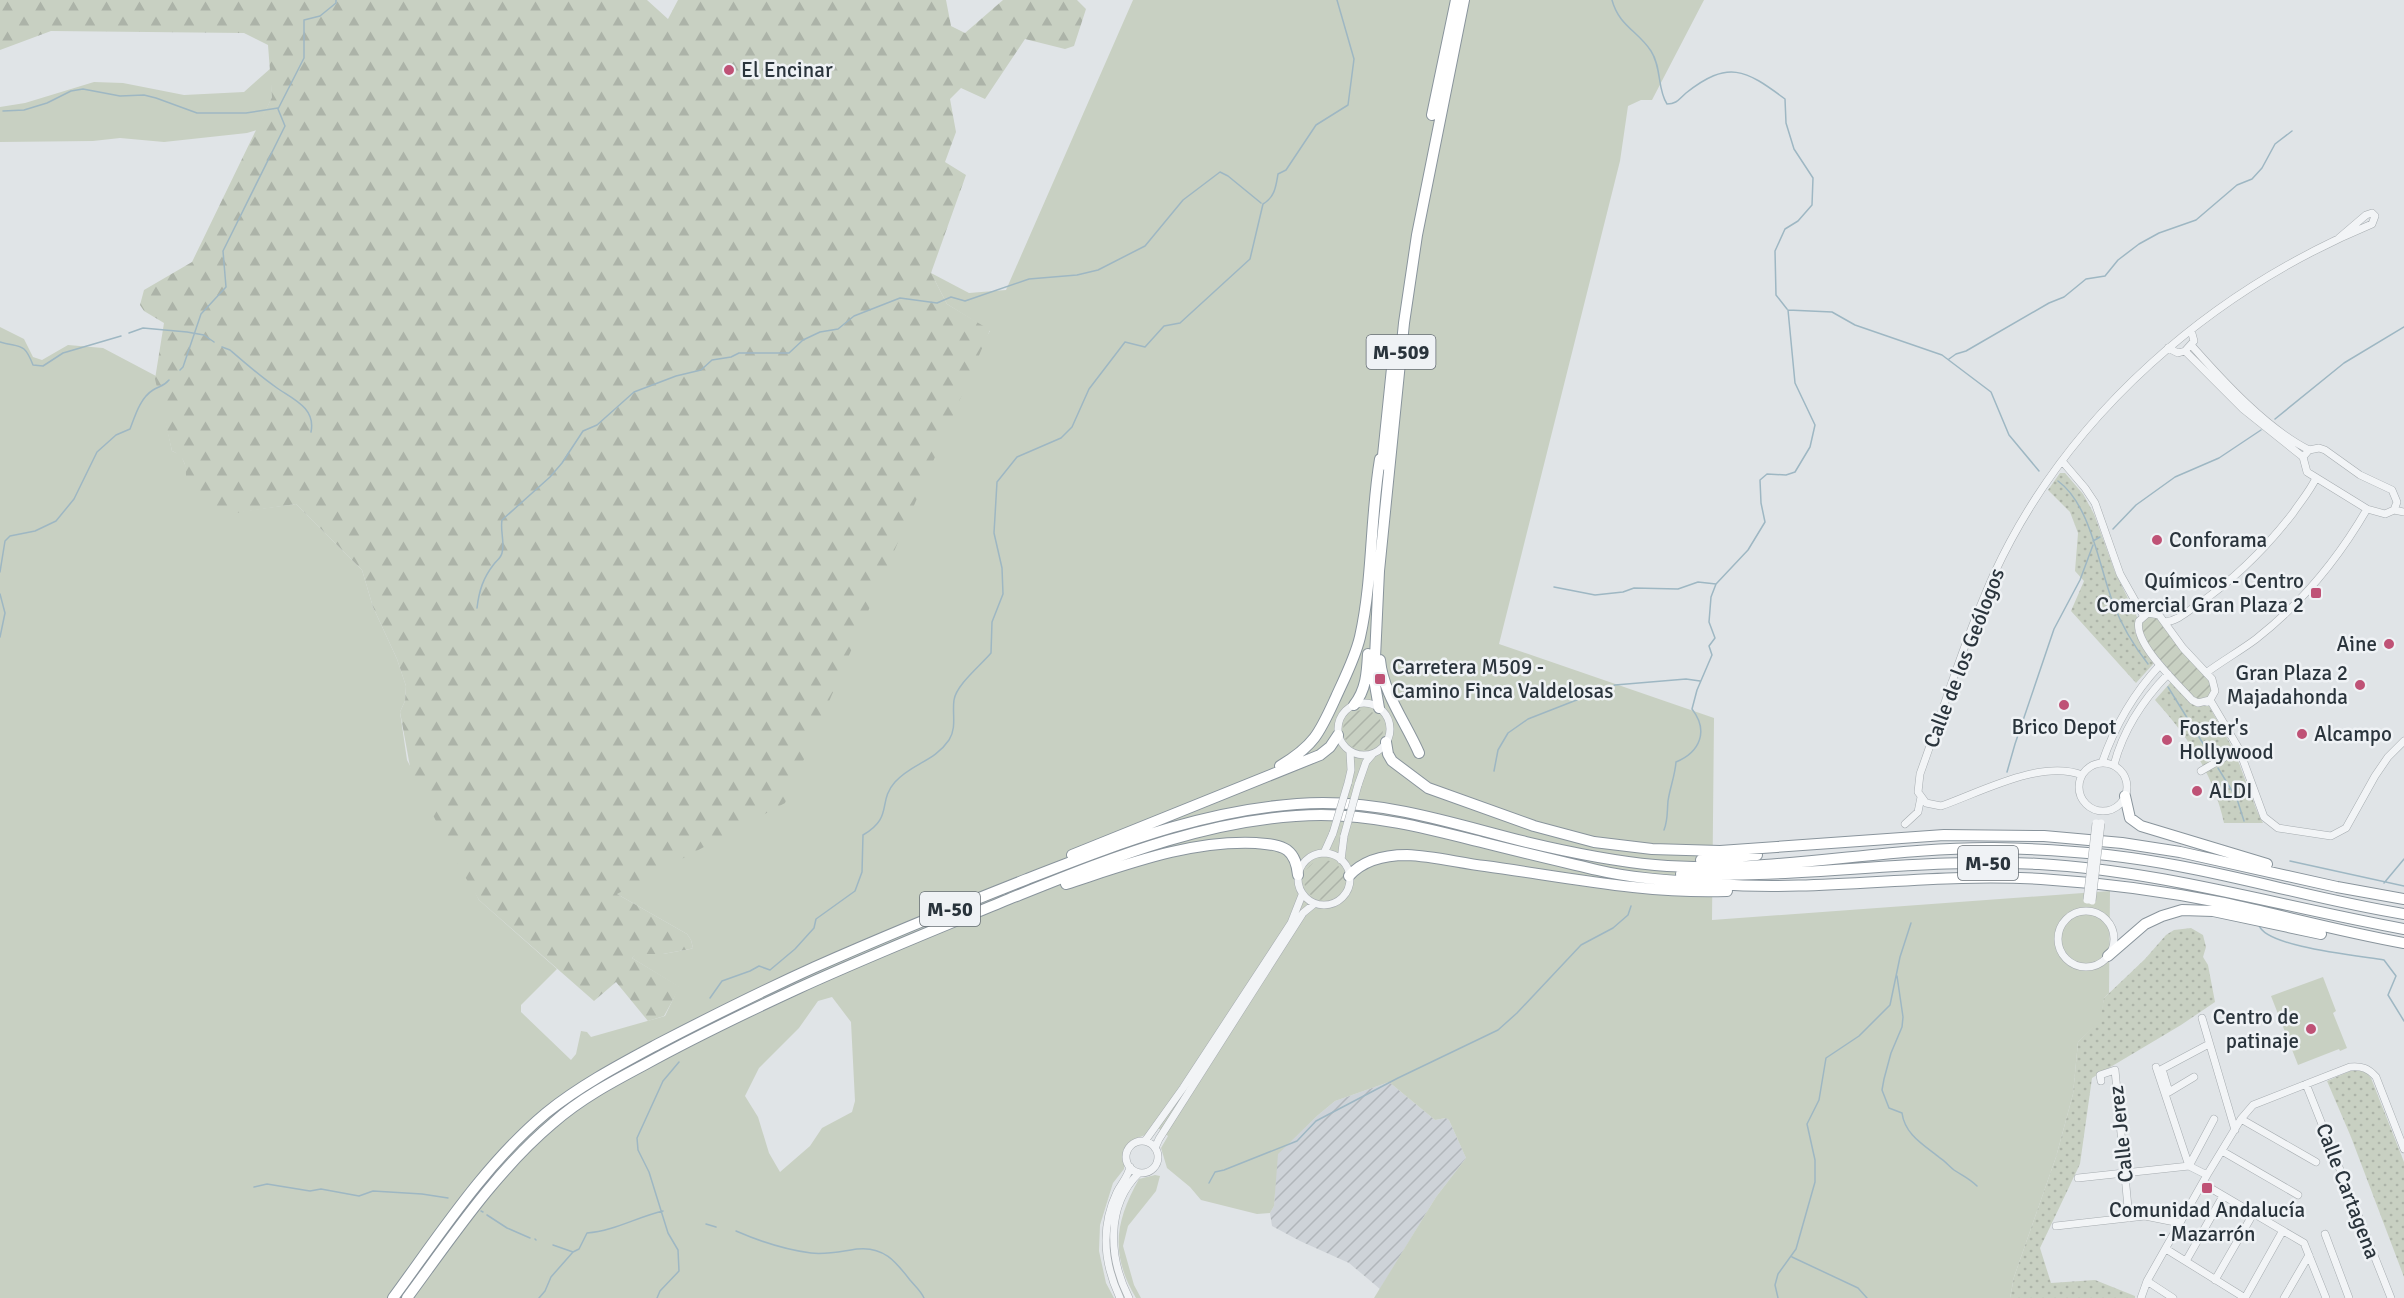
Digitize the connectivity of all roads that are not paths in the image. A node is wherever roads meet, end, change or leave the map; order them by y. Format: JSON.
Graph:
{"nodes":[{"id":1,"x":1456,"y":0,"type":"edge"},
{"id":2,"x":1464,"y":0,"type":"edge"},
{"id":3,"x":2339,"y":238,"type":"junction"},
{"id":4,"x":2191,"y":330,"type":"junction"},
{"id":5,"x":2192,"y":346,"type":"junction"},
{"id":6,"x":2168,"y":348,"type":"junction"},
{"id":7,"x":2185,"y":351,"type":"junction"},
{"id":8,"x":1385,"y":430,"type":"junction"},
{"id":9,"x":2309,"y":450,"type":"junction"},
{"id":10,"x":2303,"y":456,"type":"junction"},
{"id":11,"x":2062,"y":461,"type":"junction"},
{"id":12,"x":2316,"y":478,"type":"junction"},
{"id":13,"x":2400,"y":503,"type":"edge"},
{"id":14,"x":2367,"y":509,"type":"junction"},
{"id":15,"x":2394,"y":510,"type":"junction"},
{"id":16,"x":2404,"y":512,"type":"edge"},
{"id":17,"x":1378,"y":589,"type":"junction"},
{"id":18,"x":2143,"y":615,"type":"junction"},
{"id":19,"x":2164,"y":622,"type":"junction"},
{"id":20,"x":2160,"y":665,"type":"junction"},
{"id":21,"x":2206,"y":673,"type":"junction"},
{"id":22,"x":2168,"y":674,"type":"junction"},
{"id":23,"x":2210,"y":700,"type":"junction"},
{"id":24,"x":1354,"y":705,"type":"junction"},
{"id":25,"x":1379,"y":708,"type":"junction"},
{"id":26,"x":1338,"y":735,"type":"junction"},
{"id":27,"x":2404,"y":741,"type":"edge"},
{"id":28,"x":1386,"y":742,"type":"junction"},
{"id":29,"x":2239,"y":749,"type":"junction"},
{"id":30,"x":1350,"y":752,"type":"junction"},
{"id":31,"x":1419,"y":753,"type":"dead end"},
{"id":32,"x":1373,"y":755,"type":"junction"},
{"id":33,"x":2102,"y":763,"type":"junction"},
{"id":34,"x":2114,"y":765,"type":"junction"},
{"id":35,"x":2201,"y":771,"type":"dead end"},
{"id":36,"x":2082,"y":775,"type":"junction"},
{"id":37,"x":1252,"y":784,"type":"junction"},
{"id":38,"x":2125,"y":796,"type":"junction"},
{"id":39,"x":1921,"y":797,"type":"junction"},
{"id":40,"x":2094,"y":810,"type":"junction"},
{"id":41,"x":2106,"y":811,"type":"junction"},
{"id":42,"x":2098,"y":823,"type":"junction"},
{"id":43,"x":1905,"y":824,"type":"dead end"},
{"id":44,"x":1868,"y":840,"type":"junction"},
{"id":45,"x":1324,"y":853,"type":"junction"},
{"id":46,"x":1341,"y":860,"type":"junction"},
{"id":47,"x":1620,"y":860,"type":"junction"},
{"id":48,"x":1568,"y":862,"type":"junction"},
{"id":49,"x":1298,"y":875,"type":"junction"},
{"id":50,"x":1349,"y":876,"type":"junction"},
{"id":51,"x":1832,"y":883,"type":"junction"},
{"id":52,"x":1302,"y":894,"type":"junction"},
{"id":53,"x":2404,"y":898,"type":"edge"},
{"id":54,"x":2090,"y":900,"type":"junction"},
{"id":55,"x":1314,"y":904,"type":"junction"},
{"id":56,"x":2085,"y":911,"type":"junction"},
{"id":57,"x":2095,"y":913,"type":"junction"},
{"id":58,"x":2404,"y":914,"type":"edge"},
{"id":59,"x":920,"y":921,"type":"junction"},
{"id":60,"x":936,"y":929,"type":"junction"},
{"id":61,"x":2404,"y":929,"type":"edge"},
{"id":62,"x":2404,"y":945,"type":"edge"},
{"id":63,"x":2108,"y":956,"type":"junction"},
{"id":64,"x":2202,"y":1018,"type":"dead end"},
{"id":65,"x":2210,"y":1044,"type":"junction"},
{"id":66,"x":2156,"y":1067,"type":"dead end"},
{"id":67,"x":2194,"y":1077,"type":"dead end"},
{"id":68,"x":2101,"y":1080,"type":"dead end"},
{"id":69,"x":2306,"y":1084,"type":"junction"},
{"id":70,"x":2214,"y":1119,"type":"dead end"},
{"id":71,"x":2241,"y":1119,"type":"junction"},
{"id":72,"x":2235,"y":1130,"type":"junction"},
{"id":73,"x":1146,"y":1141,"type":"junction"},
{"id":74,"x":1155,"y":1148,"type":"junction"},
{"id":75,"x":2404,"y":1149,"type":"edge"},
{"id":76,"x":2222,"y":1151,"type":"junction"},
{"id":77,"x":2316,"y":1162,"type":"dead end"},
{"id":78,"x":2189,"y":1166,"type":"junction"},
{"id":79,"x":1130,"y":1167,"type":"junction"},
{"id":80,"x":2125,"y":1172,"type":"junction"},
{"id":81,"x":1139,"y":1173,"type":"junction"},
{"id":82,"x":2207,"y":1175,"type":"junction"},
{"id":83,"x":2078,"y":1178,"type":"dead end"},
{"id":84,"x":2212,"y":1189,"type":"dead end"},
{"id":85,"x":2298,"y":1195,"type":"dead end"},
{"id":86,"x":2223,"y":1196,"type":"junction"},
{"id":87,"x":2253,"y":1214,"type":"junction"},
{"id":88,"x":2129,"y":1218,"type":"junction"},
{"id":89,"x":2180,"y":1223,"type":"junction"},
{"id":90,"x":2056,"y":1226,"type":"dead end"},
{"id":91,"x":2282,"y":1232,"type":"junction"},
{"id":92,"x":2325,"y":1234,"type":"dead end"},
{"id":93,"x":2166,"y":1249,"type":"junction"},
{"id":94,"x":2309,"y":1255,"type":"junction"},
{"id":95,"x":2186,"y":1261,"type":"junction"},
{"id":96,"x":2215,"y":1280,"type":"junction"},
{"id":97,"x":2147,"y":1281,"type":"junction"},
{"id":98,"x":393,"y":1298,"type":"edge"},
{"id":99,"x":407,"y":1298,"type":"edge"},
{"id":100,"x":1120,"y":1298,"type":"edge"},
{"id":101,"x":1129,"y":1298,"type":"edge"},
{"id":102,"x":2141,"y":1298,"type":"edge"},
{"id":103,"x":2173,"y":1298,"type":"edge"},
{"id":104,"x":2245,"y":1298,"type":"edge"},
{"id":105,"x":2284,"y":1298,"type":"edge"},
{"id":106,"x":2326,"y":1298,"type":"edge"},
{"id":107,"x":2349,"y":1298,"type":"edge"},
{"id":108,"x":2391,"y":1298,"type":"edge"}],
"edges":[{"from":1,"to":8,"type":"highway","number":"M-509"},
{"from":2,"to":17,"type":"highway","number":"M-509"},
{"from":3,"to":3,"type":"street","name":"Calle de los Geólogos"},
{"from":3,"to":4,"type":"street","name":"Calle de los Geólogos"},
{"from":4,"to":5,"type":"street"},
{"from":4,"to":6,"type":"street","name":"Calle de los Geólogos"},
{"from":5,"to":7,"type":"street"},
{"from":5,"to":9,"type":"street"},
{"from":6,"to":7,"type":"street"},
{"from":6,"to":11,"type":"street","name":"Calle de los Geólogos"},
{"from":7,"to":10,"type":"street"},
{"from":8,"to":24,"type":"highway","number":"M-509"},
{"from":8,"to":37,"type":"highway"},
{"from":9,"to":10,"type":"street"},
{"from":9,"to":13,"type":"street"},
{"from":10,"to":12,"type":"street"},
{"from":11,"to":18,"type":"street"},
{"from":11,"to":39,"type":"street","name":"Calle de los Geólogos"},
{"from":12,"to":14,"type":"street"},
{"from":12,"to":19,"type":"street"},
{"from":13,"to":15,"type":"street"},
{"from":14,"to":15,"type":"street"},
{"from":14,"to":21,"type":"street"},
{"from":15,"to":16,"type":"street"},
{"from":17,"to":25,"type":"highway","number":"M-509"},
{"from":17,"to":31,"type":"highway"},
{"from":18,"to":19,"type":"street"},
{"from":18,"to":20,"type":"street"},
{"from":19,"to":21,"type":"street"},
{"from":20,"to":22,"type":"street"},
{"from":20,"to":33,"type":"street"},
{"from":21,"to":23,"type":"street"},
{"from":22,"to":23,"type":"street"},
{"from":22,"to":34,"type":"street"},
{"from":23,"to":29,"type":"street"},
{"from":24,"to":25,"type":"street"},
{"from":24,"to":26,"type":"street","number":"M-509"},
{"from":25,"to":28,"type":"street","number":"M-509"},
{"from":26,"to":30,"type":"street"},
{"from":26,"to":37,"type":"highway"},
{"from":27,"to":29,"type":"street"},
{"from":28,"to":32,"type":"street"},
{"from":28,"to":44,"type":"highway"},
{"from":29,"to":35,"type":"street"},
{"from":30,"to":32,"type":"street"},
{"from":30,"to":45,"type":"street","bridge":true},
{"from":32,"to":46,"type":"street","bridge":true},
{"from":33,"to":34,"type":"street"},
{"from":33,"to":36,"type":"street"},
{"from":34,"to":38,"type":"street"},
{"from":36,"to":39,"type":"street"},
{"from":36,"to":40,"type":"street"},
{"from":37,"to":59,"type":"highway"},
{"from":38,"to":41,"type":"street"},
{"from":38,"to":53,"type":"highway"},
{"from":39,"to":43,"type":"street","name":"Calle de los Geólogos"},
{"from":40,"to":41,"type":"street"},
{"from":40,"to":42,"type":"street"},
{"from":41,"to":42,"type":"street"},
{"from":42,"to":54,"type":"street","bridge":true},
{"from":44,"to":47,"type":"highway"},
{"from":44,"to":53,"type":"highway"},
{"from":45,"to":46,"type":"street"},
{"from":45,"to":49,"type":"street"},
{"from":46,"to":50,"type":"street"},
{"from":47,"to":58,"type":"highway","number":"M-50"},
{"from":47,"to":59,"type":"highway","number":"M-50"},
{"from":48,"to":51,"type":"highway"},
{"from":48,"to":60,"type":"highway","number":"M-50"},
{"from":48,"to":61,"type":"highway","number":"M-50"},
{"from":49,"to":52,"type":"street"},
{"from":49,"to":60,"type":"highway"},
{"from":50,"to":51,"type":"highway"},
{"from":50,"to":55,"type":"street"},
{"from":51,"to":62,"type":"highway"},
{"from":52,"to":55,"type":"street"},
{"from":52,"to":73,"type":"street"},
{"from":54,"to":56,"type":"street"},
{"from":54,"to":57,"type":"street"},
{"from":55,"to":74,"type":"street"},
{"from":56,"to":57,"type":"street"},
{"from":56,"to":63,"type":"street"},
{"from":57,"to":63,"type":"street"},
{"from":59,"to":98,"type":"highway","number":"M-50"},
{"from":60,"to":99,"type":"highway","number":"M-50"},
{"from":62,"to":63,"type":"highway"},
{"from":64,"to":65,"type":"street"},
{"from":65,"to":67,"type":"street"},
{"from":65,"to":72,"type":"street"},
{"from":66,"to":78,"type":"street"},
{"from":68,"to":80,"type":"street","name":"Calle Jerez"},
{"from":69,"to":71,"type":"street"},
{"from":69,"to":75,"type":"street"},
{"from":69,"to":108,"type":"street","name":"Calle Cartagena"},
{"from":70,"to":78,"type":"street"},
{"from":71,"to":72,"type":"street"},
{"from":71,"to":77,"type":"street"},
{"from":72,"to":76,"type":"street"},
{"from":73,"to":74,"type":"street"},
{"from":73,"to":79,"type":"street"},
{"from":74,"to":81,"type":"street"},
{"from":76,"to":82,"type":"street"},
{"from":76,"to":85,"type":"street"},
{"from":78,"to":80,"type":"street"},
{"from":78,"to":82,"type":"street"},
{"from":79,"to":81,"type":"street"},
{"from":79,"to":100,"type":"street"},
{"from":80,"to":83,"type":"street"},
{"from":80,"to":88,"type":"street","name":"Calle Jerez"},
{"from":81,"to":101,"type":"street"},
{"from":82,"to":89,"type":"street"},
{"from":84,"to":86,"type":"street"},
{"from":86,"to":87,"type":"street"},
{"from":86,"to":95,"type":"street"},
{"from":87,"to":91,"type":"street"},
{"from":87,"to":96,"type":"street"},
{"from":88,"to":89,"type":"street"},
{"from":88,"to":90,"type":"street"},
{"from":89,"to":93,"type":"street"},
{"from":91,"to":94,"type":"street"},
{"from":91,"to":104,"type":"street"},
{"from":92,"to":107,"type":"street"},
{"from":93,"to":95,"type":"street"},
{"from":93,"to":97,"type":"street"},
{"from":94,"to":105,"type":"street"},
{"from":94,"to":106,"type":"street"},
{"from":95,"to":96,"type":"street"},
{"from":96,"to":104,"type":"street"},
{"from":97,"to":102,"type":"street"},
{"from":97,"to":103,"type":"street"}]}
